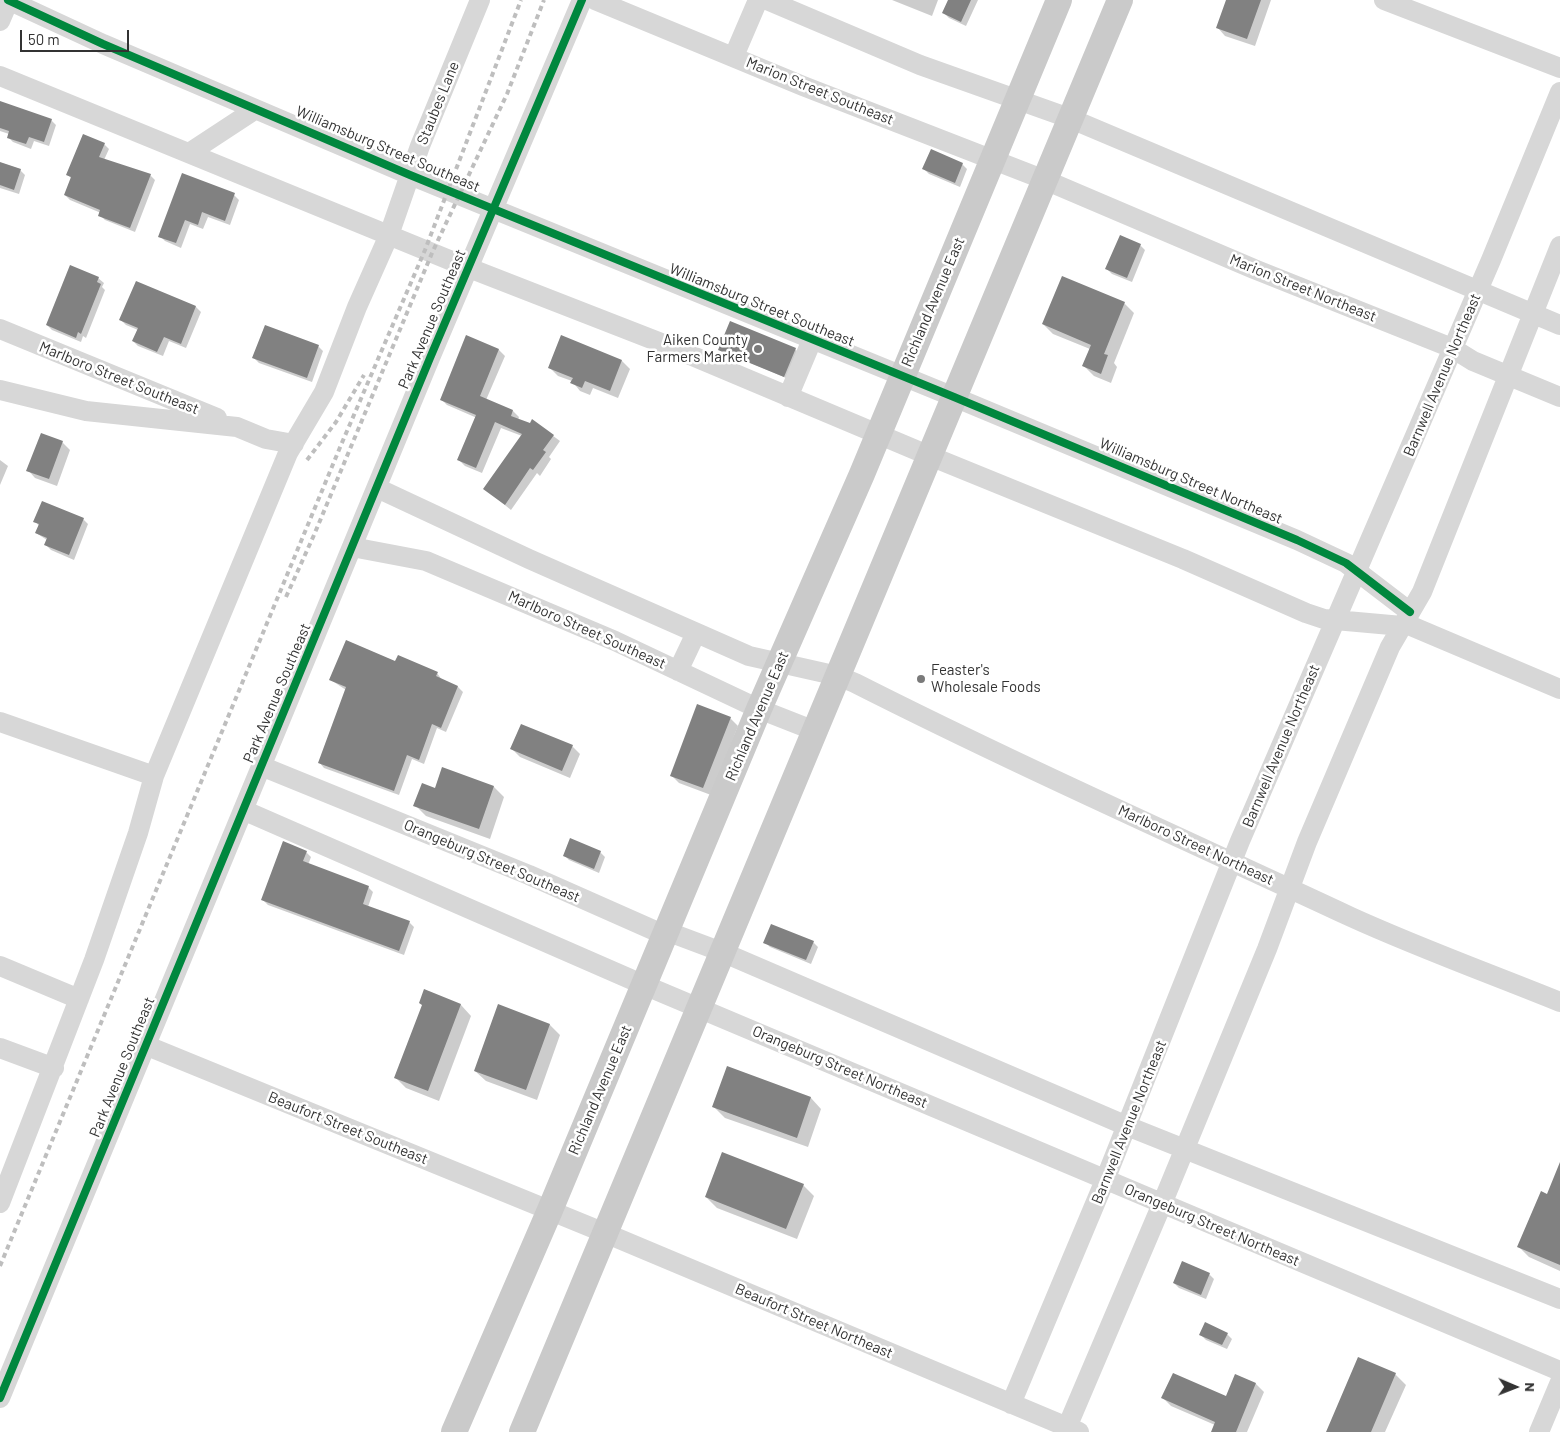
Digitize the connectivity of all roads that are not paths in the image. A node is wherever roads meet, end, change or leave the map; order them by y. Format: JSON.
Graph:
{"nodes":[{"id":1,"x":9,"y":0,"type":"edge"},
{"id":2,"x":480,"y":0,"type":"edge"},
{"id":3,"x":582,"y":0,"type":"edge"},
{"id":4,"x":596,"y":0,"type":"edge"},
{"id":5,"x":758,"y":0,"type":"edge"},
{"id":6,"x":767,"y":0,"type":"edge"},
{"id":7,"x":1059,"y":0,"type":"edge"},
{"id":8,"x":1120,"y":0,"type":"edge"},
{"id":9,"x":1384,"y":0,"type":"edge"},
{"id":10,"x":0,"y":21,"type":"edge"},
{"id":11,"x":734,"y":56,"type":"junction"},
{"id":12,"x":1560,"y":68,"type":"edge"},
{"id":13,"x":0,"y":76,"type":"edge"},
{"id":14,"x":1560,"y":92,"type":"edge"},
{"id":15,"x":1017,"y":100,"type":"junction"},
{"id":16,"x":256,"y":109,"type":"junction"},
{"id":17,"x":1069,"y":118,"type":"junction"},
{"id":18,"x":189,"y":153,"type":"junction"},
{"id":19,"x":992,"y":160,"type":"junction"},
{"id":20,"x":410,"y":175,"type":"junction"},
{"id":21,"x":1045,"y":180,"type":"junction"},
{"id":22,"x":494,"y":209,"type":"junction"},
{"id":23,"x":389,"y":235,"type":"junction"},
{"id":24,"x":1560,"y":246,"type":"edge"},
{"id":25,"x":469,"y":268,"type":"junction"},
{"id":26,"x":1477,"y":291,"type":"junction"},
{"id":27,"x":1531,"y":314,"type":"junction"},
{"id":28,"x":1560,"y":326,"type":"edge"},
{"id":29,"x":0,"y":329,"type":"edge"},
{"id":30,"x":812,"y":340,"type":"junction"},
{"id":31,"x":1452,"y":348,"type":"junction"},
{"id":32,"x":1507,"y":375,"type":"junction"},
{"id":33,"x":901,"y":376,"type":"junction"},
{"id":34,"x":0,"y":390,"type":"edge"},
{"id":35,"x":788,"y":397,"type":"junction"},
{"id":36,"x":954,"y":397,"type":"junction"},
{"id":37,"x":1560,"y":397,"type":"edge"},
{"id":38,"x":238,"y":427,"type":"junction"},
{"id":39,"x":878,"y":434,"type":"junction"},
{"id":40,"x":294,"y":444,"type":"junction"},
{"id":41,"x":930,"y":456,"type":"junction"},
{"id":42,"x":377,"y":488,"type":"junction"},
{"id":43,"x":352,"y":547,"type":"junction"},
{"id":44,"x":1356,"y":572,"type":"junction"},
{"id":45,"x":1405,"y":618,"type":"junction"},
{"id":46,"x":1335,"y":620,"type":"junction"},
{"id":47,"x":696,"y":633,"type":"junction"},
{"id":48,"x":779,"y":663,"type":"junction"},
{"id":49,"x":678,"y":671,"type":"junction"},
{"id":50,"x":838,"y":676,"type":"junction"},
{"id":51,"x":1560,"y":689,"type":"edge"},
{"id":52,"x":759,"y":709,"type":"junction"},
{"id":53,"x":0,"y":722,"type":"edge"},
{"id":54,"x":815,"y":731,"type":"junction"},
{"id":55,"x":261,"y":766,"type":"junction"},
{"id":56,"x":154,"y":776,"type":"junction"},
{"id":57,"x":243,"y":810,"type":"junction"},
{"id":58,"x":1232,"y":863,"type":"junction"},
{"id":59,"x":1289,"y":888,"type":"junction"},
{"id":60,"x":666,"y":931,"type":"junction"},
{"id":61,"x":722,"y":952,"type":"junction"},
{"id":62,"x":0,"y":966,"type":"edge"},
{"id":63,"x":644,"y":985,"type":"junction"},
{"id":64,"x":79,"y":999,"type":"junction"},
{"id":65,"x":1560,"y":1002,"type":"edge"},
{"id":66,"x":700,"y":1007,"type":"junction"},
{"id":67,"x":145,"y":1045,"type":"junction"},
{"id":68,"x":0,"y":1048,"type":"edge"},
{"id":69,"x":54,"y":1068,"type":"junction"},
{"id":70,"x":1128,"y":1126,"type":"junction"},
{"id":71,"x":1185,"y":1148,"type":"junction"},
{"id":72,"x":1106,"y":1180,"type":"junction"},
{"id":73,"x":0,"y":1203,"type":"edge"},
{"id":74,"x":1162,"y":1204,"type":"junction"},
{"id":75,"x":550,"y":1210,"type":"junction"},
{"id":76,"x":605,"y":1233,"type":"junction"},
{"id":77,"x":1560,"y":1299,"type":"edge"},
{"id":78,"x":1560,"y":1371,"type":"edge"},
{"id":79,"x":1560,"y":1382,"type":"edge"},
{"id":80,"x":0,"y":1398,"type":"edge"},
{"id":81,"x":1011,"y":1404,"type":"junction"},
{"id":82,"x":1071,"y":1430,"type":"edge"},
{"id":83,"x":454,"y":1432,"type":"edge"},
{"id":84,"x":522,"y":1432,"type":"edge"},
{"id":85,"x":1539,"y":1432,"type":"edge"}],
"edges":[{"from":1,"to":10,"type":"street"},
{"from":1,"to":16,"type":"street","name":"Williamsburg Street Southeast"},
{"from":2,"to":20,"type":"street","name":"Staubes Lane"},
{"from":3,"to":22,"type":"street","name":"Park Avenue Southeast"},
{"from":4,"to":11,"type":"street","name":"Marion Street Southeast"},
{"from":5,"to":11,"type":"street"},
{"from":6,"to":15,"type":"street"},
{"from":7,"to":15,"type":"main road","name":"Richland Avenue East"},
{"from":8,"to":17,"type":"main road"},
{"from":9,"to":12,"type":"street"},
{"from":11,"to":19,"type":"street","name":"Marion Street Southeast"},
{"from":13,"to":18,"type":"street"},
{"from":14,"to":26,"type":"street","name":"Barnwell Avenue Northeast"},
{"from":15,"to":17,"type":"street"},
{"from":15,"to":19,"type":"main road","name":"Richland Avenue East"},
{"from":16,"to":18,"type":"street"},
{"from":16,"to":20,"type":"street","name":"Williamsburg Street Southeast"},
{"from":17,"to":21,"type":"main road"},
{"from":17,"to":26,"type":"street"},
{"from":18,"to":23,"type":"street"},
{"from":19,"to":21,"type":"street","name":"Marion Street Southeast"},
{"from":19,"to":33,"type":"main road","name":"Richland Avenue East"},
{"from":20,"to":22,"type":"street","name":"Williamsburg Street Southeast"},
{"from":20,"to":23,"type":"street","name":"Staubes Lane"},
{"from":21,"to":31,"type":"street","name":"Marion Street Northeast"},
{"from":21,"to":36,"type":"main road"},
{"from":22,"to":25,"type":"street","name":"Park Avenue Southeast"},
{"from":22,"to":30,"type":"street","name":"Williamsburg Street Southeast"},
{"from":23,"to":25,"type":"street"},
{"from":23,"to":40,"type":"street"},
{"from":24,"to":27,"type":"street"},
{"from":25,"to":35,"type":"street"},
{"from":25,"to":42,"type":"street","name":"Park Avenue Southeast"},
{"from":26,"to":27,"type":"street"},
{"from":26,"to":31,"type":"street","name":"Barnwell Avenue Northeast"},
{"from":27,"to":28,"type":"street"},
{"from":27,"to":32,"type":"street"},
{"from":29,"to":38,"type":"street","name":"Marlboro Street Southeast"},
{"from":30,"to":33,"type":"street","name":"Williamsburg Street Southeast"},
{"from":30,"to":35,"type":"street"},
{"from":31,"to":32,"type":"street","name":"Marion Street Northeast"},
{"from":31,"to":44,"type":"street","name":"Barnwell Avenue Northeast"},
{"from":32,"to":37,"type":"street","name":"Marion Street Northeast"},
{"from":32,"to":45,"type":"street"},
{"from":33,"to":36,"type":"street","name":"Williamsburg Street Southeast"},
{"from":33,"to":39,"type":"main road","name":"Richland Avenue East"},
{"from":34,"to":38,"type":"street","name":"Marlboro Street Southeast"},
{"from":35,"to":39,"type":"street"},
{"from":36,"to":41,"type":"main road"},
{"from":36,"to":44,"type":"street","name":"Williamsburg Street Northeast"},
{"from":38,"to":40,"type":"street","name":"Marlboro Street Southeast"},
{"from":39,"to":41,"type":"street"},
{"from":39,"to":48,"type":"main road","name":"Richland Avenue East"},
{"from":40,"to":56,"type":"street"},
{"from":41,"to":46,"type":"street"},
{"from":41,"to":50,"type":"main road"},
{"from":42,"to":43,"type":"street","name":"Park Avenue Southeast"},
{"from":42,"to":47,"type":"street"},
{"from":43,"to":49,"type":"street","name":"Marlboro Street Southeast"},
{"from":43,"to":55,"type":"street","name":"Park Avenue Southeast"},
{"from":44,"to":45,"type":"street","name":"Williamsburg Street Northeast"},
{"from":44,"to":46,"type":"street","name":"Barnwell Avenue Northeast"},
{"from":45,"to":46,"type":"street"},
{"from":45,"to":51,"type":"street"},
{"from":45,"to":59,"type":"street"},
{"from":46,"to":58,"type":"street","name":"Barnwell Avenue Northeast"},
{"from":47,"to":48,"type":"street"},
{"from":47,"to":49,"type":"street"},
{"from":48,"to":50,"type":"street"},
{"from":48,"to":52,"type":"main road","name":"Richland Avenue East"},
{"from":49,"to":52,"type":"street","name":"Marlboro Street Southeast"},
{"from":50,"to":54,"type":"main road"},
{"from":50,"to":58,"type":"street","name":"Marlboro Street Northeast"},
{"from":52,"to":54,"type":"street","name":"Marlboro Street Southeast"},
{"from":52,"to":60,"type":"main road","name":"Richland Avenue East"},
{"from":53,"to":56,"type":"street"},
{"from":54,"to":61,"type":"main road"},
{"from":55,"to":57,"type":"street","name":"Park Avenue Southeast"},
{"from":55,"to":60,"type":"street","name":"Orangeburg Street Southeast"},
{"from":56,"to":64,"type":"street"},
{"from":57,"to":63,"type":"street"},
{"from":57,"to":67,"type":"street","name":"Park Avenue Southeast"},
{"from":58,"to":59,"type":"street","name":"Marlboro Street Northeast"},
{"from":58,"to":70,"type":"street","name":"Barnwell Avenue Northeast"},
{"from":59,"to":65,"type":"street","name":"Marlboro Street Northeast"},
{"from":59,"to":71,"type":"street"},
{"from":60,"to":61,"type":"street","name":"Orangeburg Street Southeast"},
{"from":60,"to":63,"type":"main road","name":"Richland Avenue East"},
{"from":61,"to":66,"type":"main road"},
{"from":61,"to":70,"type":"street"},
{"from":62,"to":64,"type":"street"},
{"from":63,"to":66,"type":"street","name":"Orangeburg Street Northeast"},
{"from":63,"to":75,"type":"main road","name":"Richland Avenue East"},
{"from":64,"to":69,"type":"street"},
{"from":66,"to":72,"type":"street","name":"Orangeburg Street Northeast"},
{"from":66,"to":76,"type":"main road"},
{"from":67,"to":75,"type":"street","name":"Beaufort Street Southeast"},
{"from":67,"to":80,"type":"street","name":"Park Avenue Southeast"},
{"from":68,"to":69,"type":"street"},
{"from":69,"to":73,"type":"street"},
{"from":70,"to":71,"type":"street"},
{"from":70,"to":72,"type":"street","name":"Barnwell Avenue Northeast"},
{"from":71,"to":74,"type":"street"},
{"from":71,"to":77,"type":"street"},
{"from":72,"to":74,"type":"street","name":"Orangeburg Street Northeast"},
{"from":72,"to":81,"type":"street","name":"Barnwell Avenue Northeast"},
{"from":74,"to":78,"type":"street","name":"Orangeburg Street Northeast"},
{"from":74,"to":82,"type":"street"},
{"from":75,"to":76,"type":"street","name":"Beaufort Street Northeast"},
{"from":75,"to":83,"type":"main road","name":"Richland Avenue East"},
{"from":76,"to":81,"type":"street","name":"Beaufort Street Northeast"},
{"from":76,"to":84,"type":"main road"},
{"from":79,"to":85,"type":"street"},
{"from":81,"to":82,"type":"street","name":"Beaufort Street Northeast"}]}
